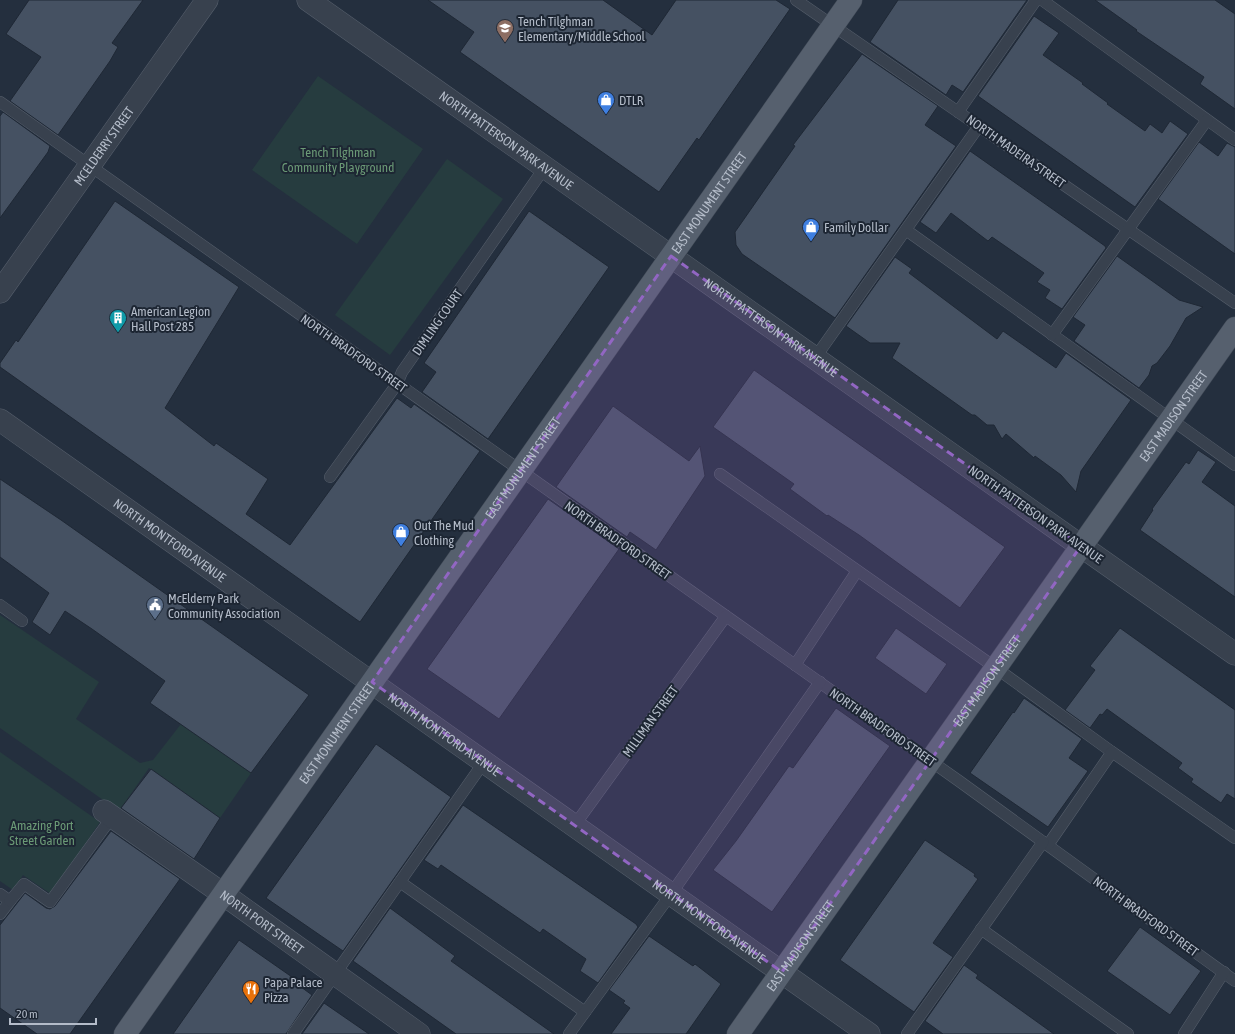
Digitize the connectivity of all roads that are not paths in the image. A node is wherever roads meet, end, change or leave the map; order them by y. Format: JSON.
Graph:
{"nodes":[{"id":1,"x":207,"y":0,"type":"edge"},
{"id":2,"x":308,"y":0,"type":"edge"},
{"id":3,"x":796,"y":0,"type":"edge"},
{"id":4,"x":851,"y":0,"type":"edge"},
{"id":5,"x":1036,"y":0,"type":"edge"},
{"id":6,"x":1042,"y":0,"type":"edge"},
{"id":7,"x":833,"y":25,"type":"junction"},
{"id":8,"x":0,"y":102,"type":"edge"},
{"id":9,"x":958,"y":112,"type":"junction"},
{"id":10,"x":1207,"y":120,"type":"junction"},
{"id":11,"x":979,"y":126,"type":"junction"},
{"id":12,"x":1235,"y":140,"type":"edge"},
{"id":13,"x":90,"y":166,"type":"junction"},
{"id":14,"x":544,"y":167,"type":"junction"},
{"id":15,"x":1128,"y":229,"type":"junction"},
{"id":16,"x":906,"y":230,"type":"junction"},
{"id":17,"x":671,"y":256,"type":"junction"},
{"id":18,"x":0,"y":292,"type":"edge"},
{"id":19,"x":1235,"y":302,"type":"edge"},
{"id":20,"x":1235,"y":328,"type":"edge"},
{"id":21,"x":1052,"y":335,"type":"junction"},
{"id":22,"x":815,"y":358,"type":"junction"},
{"id":23,"x":398,"y":384,"type":"junction"},
{"id":24,"x":0,"y":420,"type":"edge"},
{"id":25,"x":1170,"y":420,"type":"junction"},
{"id":26,"x":1235,"y":465,"type":"edge"},
{"id":27,"x":520,"y":471,"type":"junction"},
{"id":28,"x":720,"y":474,"type":"dead end"},
{"id":29,"x":330,"y":477,"type":"dead end"},
{"id":30,"x":1081,"y":546,"type":"junction"},
{"id":31,"x":857,"y":571,"type":"junction"},
{"id":32,"x":0,"y":605,"type":"edge"},
{"id":33,"x":726,"y":616,"type":"junction"},
{"id":34,"x":22,"y":621,"type":"dead end"},
{"id":35,"x":1235,"y":654,"type":"edge"},
{"id":36,"x":795,"y":665,"type":"junction"},
{"id":37,"x":996,"y":668,"type":"junction"},
{"id":38,"x":372,"y":682,"type":"junction"},
{"id":39,"x":820,"y":682,"type":"junction"},
{"id":40,"x":1112,"y":752,"type":"junction"},
{"id":41,"x":930,"y":761,"type":"junction"},
{"id":42,"x":484,"y":762,"type":"junction"},
{"id":43,"x":108,"y":814,"type":"joint"},
{"id":44,"x":574,"y":826,"type":"junction"},
{"id":45,"x":1235,"y":838,"type":"edge"},
{"id":46,"x":1046,"y":844,"type":"junction"},
{"id":47,"x":400,"y":882,"type":"junction"},
{"id":48,"x":0,"y":894,"type":"edge"},
{"id":49,"x":223,"y":894,"type":"junction"},
{"id":50,"x":671,"y":894,"type":"junction"},
{"id":51,"x":10,"y":901,"type":"junction"},
{"id":52,"x":0,"y":914,"type":"edge"},
{"id":53,"x":981,"y":929,"type":"junction"},
{"id":54,"x":782,"y":972,"type":"junction"},
{"id":55,"x":1224,"y":972,"type":"junction"},
{"id":56,"x":335,"y":974,"type":"junction"},
{"id":57,"x":1235,"y":981,"type":"edge"},
{"id":58,"x":585,"y":1012,"type":"junction"},
{"id":59,"x":125,"y":1034,"type":"edge"},
{"id":60,"x":293,"y":1034,"type":"edge"},
{"id":61,"x":419,"y":1034,"type":"edge"},
{"id":62,"x":569,"y":1034,"type":"edge"},
{"id":63,"x":738,"y":1034,"type":"edge"},
{"id":64,"x":869,"y":1034,"type":"edge"},
{"id":65,"x":907,"y":1034,"type":"edge"},
{"id":66,"x":1128,"y":1034,"type":"edge"},
{"id":67,"x":1184,"y":1034,"type":"edge"}],
"edges":[{"from":1,"to":13,"type":"street","name":"MCELDERRY STREET"},
{"from":2,"to":14,"type":"street","name":"NORTH PATTERSON PARK AVENUE"},
{"from":3,"to":7,"type":"lane","name":"NORTH MADEIRA STREET"},
{"from":4,"to":7,"type":"main road","name":"EAST MONUMENT STREET"},
{"from":5,"to":9,"type":"lane"},
{"from":6,"to":10,"type":"lane"},
{"from":7,"to":9,"type":"lane","name":"NORTH MADEIRA STREET"},
{"from":7,"to":17,"type":"main road","name":"EAST MONUMENT STREET"},
{"from":8,"to":13,"type":"lane","name":"NORTH BRADFORD STREET"},
{"from":9,"to":11,"type":"lane","name":"NORTH MADEIRA STREET"},
{"from":10,"to":12,"type":"lane"},
{"from":10,"to":15,"type":"lane"},
{"from":11,"to":15,"type":"lane","name":"NORTH MADEIRA STREET"},
{"from":11,"to":16,"type":"lane"},
{"from":13,"to":18,"type":"street","name":"MCELDERRY STREET"},
{"from":13,"to":23,"type":"lane","name":"NORTH BRADFORD STREET"},
{"from":14,"to":17,"type":"street","name":"NORTH PATTERSON PARK AVENUE"},
{"from":14,"to":23,"type":"lane","name":"DIMLING COURT"},
{"from":15,"to":19,"type":"lane","name":"NORTH MADEIRA STREET"},
{"from":15,"to":21,"type":"lane"},
{"from":16,"to":21,"type":"lane"},
{"from":16,"to":22,"type":"lane"},
{"from":17,"to":22,"type":"street","name":"NORTH PATTERSON PARK AVENUE"},
{"from":17,"to":27,"type":"main road","name":"EAST MONUMENT STREET"},
{"from":20,"to":25,"type":"main road","name":"EAST MADISON STREET"},
{"from":21,"to":25,"type":"lane"},
{"from":22,"to":30,"type":"street","name":"NORTH PATTERSON PARK AVENUE"},
{"from":23,"to":27,"type":"lane","name":"NORTH BRADFORD STREET"},
{"from":23,"to":29,"type":"lane","name":"DIMLING COURT"},
{"from":24,"to":38,"type":"street","name":"NORTH MONTFORD AVENUE"},
{"from":25,"to":26,"type":"lane"},
{"from":25,"to":30,"type":"main road","name":"EAST MADISON STREET"},
{"from":27,"to":33,"type":"lane","name":"NORTH BRADFORD STREET"},
{"from":27,"to":38,"type":"main road","name":"EAST MONUMENT STREET"},
{"from":28,"to":31,"type":"lane"},
{"from":30,"to":35,"type":"street","name":"NORTH PATTERSON PARK AVENUE"},
{"from":30,"to":37,"type":"main road","name":"EAST MADISON STREET"},
{"from":31,"to":36,"type":"lane"},
{"from":31,"to":37,"type":"lane"},
{"from":32,"to":34,"type":"lane"},
{"from":33,"to":36,"type":"lane","name":"NORTH BRADFORD STREET"},
{"from":33,"to":44,"type":"lane","name":"MILLIMAN STREET"},
{"from":36,"to":39,"type":"lane","name":"NORTH BRADFORD STREET"},
{"from":37,"to":40,"type":"lane"},
{"from":37,"to":41,"type":"main road","name":"EAST MADISON STREET"},
{"from":38,"to":42,"type":"street","name":"NORTH MONTFORD AVENUE"},
{"from":38,"to":49,"type":"main road","name":"EAST MONUMENT STREET"},
{"from":39,"to":41,"type":"lane","name":"NORTH BRADFORD STREET"},
{"from":39,"to":50,"type":"lane"},
{"from":40,"to":45,"type":"lane"},
{"from":40,"to":46,"type":"lane"},
{"from":41,"to":46,"type":"lane","name":"NORTH BRADFORD STREET"},
{"from":41,"to":54,"type":"main road","name":"EAST MADISON STREET"},
{"from":42,"to":44,"type":"street","name":"NORTH MONTFORD AVENUE"},
{"from":42,"to":47,"type":"lane"},
{"from":43,"to":49,"type":"street","name":"NORTH PORT STREET"},
{"from":43,"to":51,"type":"lane"},
{"from":44,"to":50,"type":"street","name":"NORTH MONTFORD AVENUE"},
{"from":46,"to":53,"type":"lane"},
{"from":46,"to":55,"type":"lane","name":"NORTH BRADFORD STREET"},
{"from":47,"to":56,"type":"lane"},
{"from":47,"to":58,"type":"lane"},
{"from":48,"to":51,"type":"lane"},
{"from":49,"to":56,"type":"street","name":"NORTH PORT STREET"},
{"from":49,"to":59,"type":"main road","name":"EAST MONUMENT STREET"},
{"from":50,"to":54,"type":"street","name":"NORTH MONTFORD AVENUE"},
{"from":50,"to":58,"type":"lane"},
{"from":51,"to":52,"type":"lane"},
{"from":53,"to":65,"type":"lane"},
{"from":53,"to":66,"type":"lane"},
{"from":54,"to":63,"type":"main road","name":"EAST MADISON STREET"},
{"from":54,"to":64,"type":"street","name":"NORTH MONTFORD AVENUE"},
{"from":55,"to":57,"type":"lane","name":"NORTH BRADFORD STREET"},
{"from":55,"to":67,"type":"lane"},
{"from":56,"to":60,"type":"lane"},
{"from":56,"to":61,"type":"street","name":"NORTH PORT STREET"},
{"from":58,"to":62,"type":"lane"}]}
